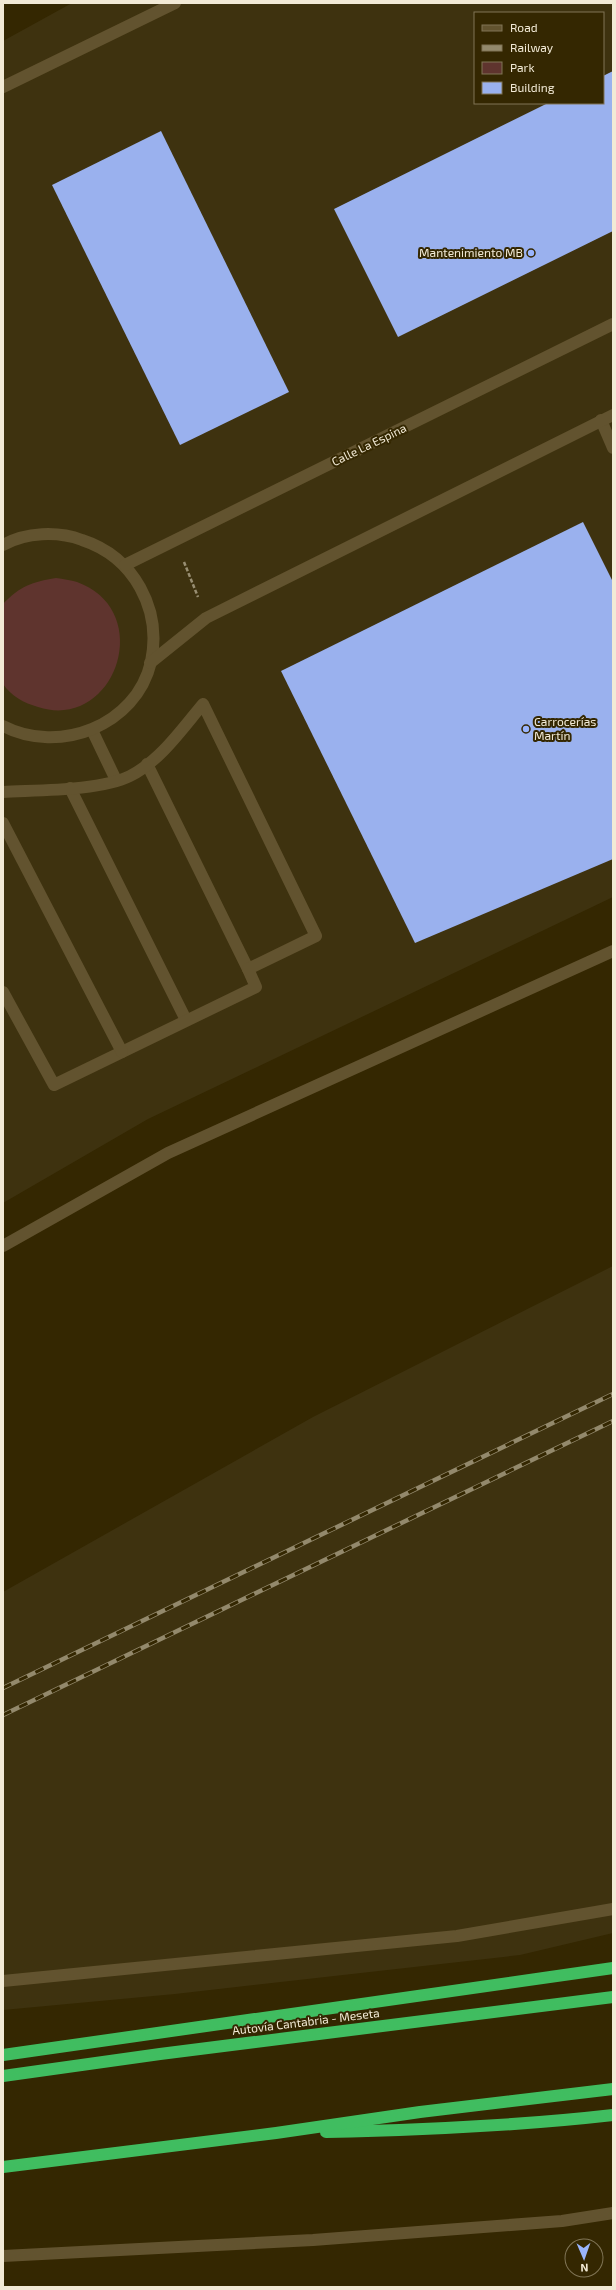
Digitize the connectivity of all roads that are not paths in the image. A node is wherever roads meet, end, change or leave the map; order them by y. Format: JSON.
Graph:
{"nodes":[{"id":1,"x":175,"y":3,"type":"edge"},
{"id":2,"x":3,"y":87,"type":"edge"},
{"id":3,"x":613,"y":324,"type":"edge"},
{"id":4,"x":613,"y":415,"type":"edge"},
{"id":5,"x":601,"y":420,"type":"junction"},
{"id":6,"x":613,"y":448,"type":"edge"},
{"id":7,"x":4,"y":543,"type":"edge"},
{"id":8,"x":125,"y":565,"type":"junction"},
{"id":9,"x":150,"y":663,"type":"junction"},
{"id":10,"x":3,"y":726,"type":"edge"},
{"id":11,"x":92,"y":730,"type":"junction"},
{"id":12,"x":147,"y":764,"type":"junction"},
{"id":13,"x":116,"y":780,"type":"junction"},
{"id":14,"x":70,"y":788,"type":"junction"},
{"id":15,"x":3,"y":792,"type":"edge"},
{"id":16,"x":3,"y":823,"type":"edge"},
{"id":17,"x":613,"y":951,"type":"edge"},
{"id":18,"x":248,"y":969,"type":"junction"},
{"id":19,"x":3,"y":992,"type":"edge"},
{"id":20,"x":186,"y":1020,"type":"junction"},
{"id":21,"x":122,"y":1052,"type":"junction"},
{"id":22,"x":3,"y":1246,"type":"edge"},
{"id":23,"x":613,"y":1909,"type":"edge"},
{"id":24,"x":613,"y":1968,"type":"edge"},
{"id":25,"x":3,"y":1981,"type":"edge"},
{"id":26,"x":613,"y":1997,"type":"edge"},
{"id":27,"x":3,"y":2055,"type":"edge"},
{"id":28,"x":3,"y":2076,"type":"edge"},
{"id":29,"x":613,"y":2089,"type":"edge"},
{"id":30,"x":613,"y":2115,"type":"edge"},
{"id":31,"x":276,"y":2133,"type":"junction"},
{"id":32,"x":3,"y":2167,"type":"edge"},
{"id":33,"x":613,"y":2213,"type":"edge"},
{"id":34,"x":3,"y":2256,"type":"edge"}],
"edges":[{"from":1,"to":2,"type":"street"},
{"from":3,"to":8,"type":"street","name":"Calle La Espina"},
{"from":4,"to":5,"type":"street"},
{"from":5,"to":6,"type":"street"},
{"from":5,"to":9,"type":"street"},
{"from":7,"to":8,"type":"street"},
{"from":8,"to":9,"type":"street"},
{"from":9,"to":11,"type":"street"},
{"from":10,"to":11,"type":"street"},
{"from":11,"to":13,"type":"street"},
{"from":12,"to":13,"type":"street"},
{"from":12,"to":18,"type":"street"},
{"from":12,"to":18,"type":"street"},
{"from":13,"to":14,"type":"street"},
{"from":14,"to":15,"type":"street"},
{"from":14,"to":20,"type":"street"},
{"from":16,"to":21,"type":"street"},
{"from":17,"to":22,"type":"street"},
{"from":18,"to":20,"type":"street"},
{"from":19,"to":21,"type":"street"},
{"from":20,"to":21,"type":"street"},
{"from":23,"to":25,"type":"street"},
{"from":24,"to":27,"type":"highway"},
{"from":26,"to":28,"type":"highway","name":"Autovía Cantabria - Meseta"},
{"from":29,"to":31,"type":"highway"},
{"from":30,"to":31,"type":"highway"},
{"from":31,"to":32,"type":"highway"},
{"from":33,"to":34,"type":"street"}]}
